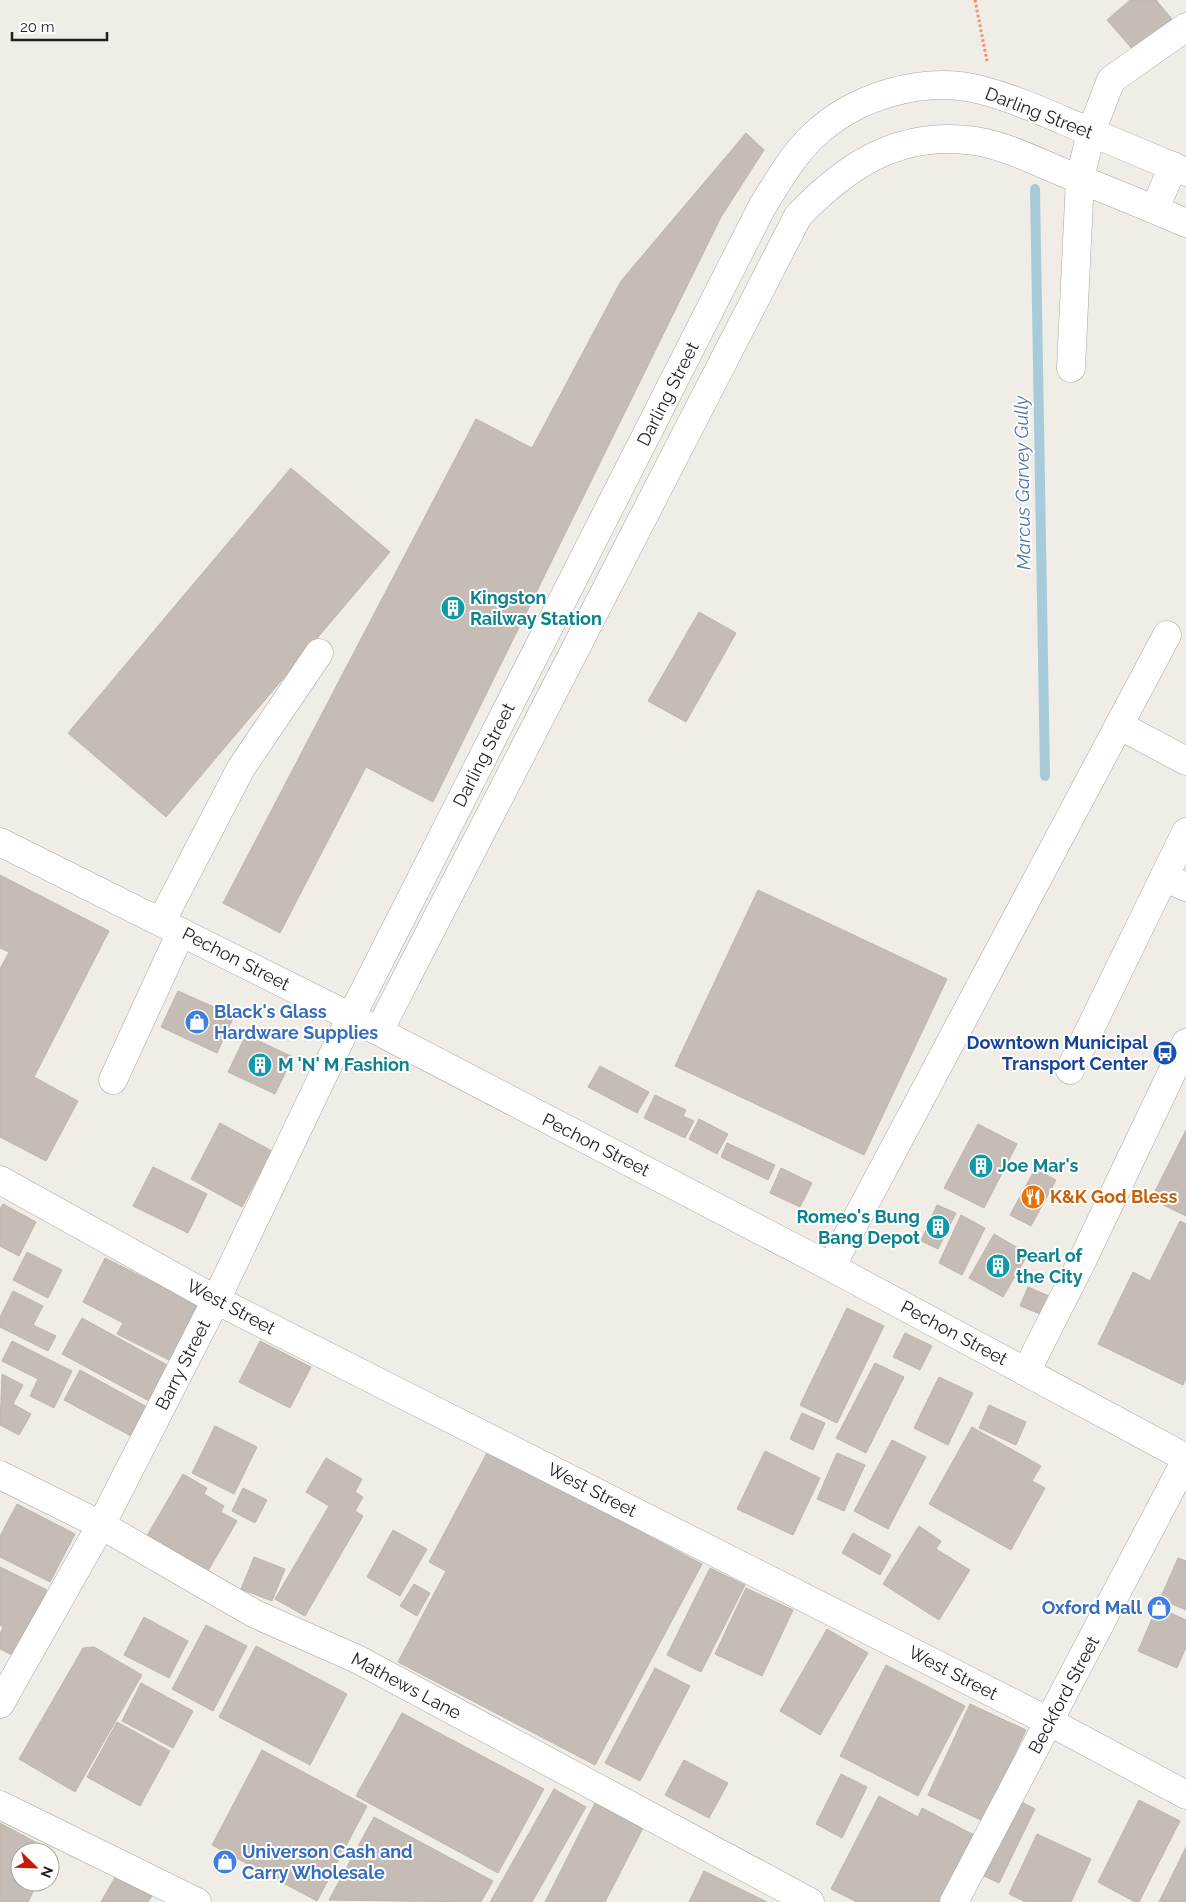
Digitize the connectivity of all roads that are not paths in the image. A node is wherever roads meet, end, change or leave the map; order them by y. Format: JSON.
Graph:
{"nodes":[{"id":1,"x":1186,"y":27,"type":"edge"},
{"id":2,"x":1092,"y":132,"type":"junction"},
{"id":3,"x":1179,"y":169,"type":"edge"},
{"id":4,"x":1080,"y":179,"type":"junction"},
{"id":5,"x":1155,"y":209,"type":"junction"},
{"id":6,"x":1186,"y":223,"type":"edge"},
{"id":7,"x":1071,"y":368,"type":"dead end"},
{"id":8,"x":1167,"y":635,"type":"dead end"},
{"id":9,"x":319,"y":654,"type":"dead end"},
{"id":10,"x":1119,"y":725,"type":"junction"},
{"id":11,"x":1186,"y":761,"type":"edge"},
{"id":12,"x":450,"y":822,"type":"junction"},
{"id":13,"x":1186,"y":832,"type":"edge"},
{"id":14,"x":479,"y":836,"type":"junction"},
{"id":15,"x":0,"y":842,"type":"edge"},
{"id":16,"x":1175,"y":882,"type":"edge"},
{"id":17,"x":171,"y":927,"type":"junction"},
{"id":18,"x":351,"y":1017,"type":"junction"},
{"id":19,"x":379,"y":1032,"type":"junction"},
{"id":20,"x":1186,"y":1043,"type":"edge"},
{"id":21,"x":1070,"y":1070,"type":"dead end"},
{"id":22,"x":114,"y":1080,"type":"dead end"},
{"id":23,"x":0,"y":1180,"type":"edge"},
{"id":24,"x":831,"y":1267,"type":"junction"},
{"id":25,"x":216,"y":1300,"type":"junction"},
{"id":26,"x":1026,"y":1372,"type":"junction"},
{"id":27,"x":1186,"y":1459,"type":"edge"},
{"id":28,"x":0,"y":1475,"type":"edge"},
{"id":29,"x":101,"y":1525,"type":"junction"},
{"id":30,"x":0,"y":1704,"type":"edge"},
{"id":31,"x":1050,"y":1722,"type":"junction"},
{"id":32,"x":1186,"y":1795,"type":"edge"},
{"id":33,"x":0,"y":1805,"type":"edge"},
{"id":34,"x":198,"y":1902,"type":"edge"},
{"id":35,"x":810,"y":1902,"type":"edge"},
{"id":36,"x":954,"y":1902,"type":"edge"}],
"edges":[{"from":1,"to":2,"type":"street"},
{"from":2,"to":3,"type":"street","name":"Darling Street"},
{"from":2,"to":4,"type":"street"},
{"from":2,"to":12,"type":"street","name":"Darling Street"},
{"from":3,"to":5,"type":"street"},
{"from":4,"to":5,"type":"street","name":"Darling Street"},
{"from":4,"to":7,"type":"street"},
{"from":4,"to":14,"type":"street","name":"Darling Street"},
{"from":5,"to":6,"type":"street","name":"Darling Street"},
{"from":8,"to":10,"type":"street"},
{"from":9,"to":17,"type":"street"},
{"from":10,"to":11,"type":"street"},
{"from":10,"to":24,"type":"street"},
{"from":12,"to":14,"type":"street"},
{"from":12,"to":18,"type":"street","name":"Darling Street"},
{"from":13,"to":16,"type":"street"},
{"from":14,"to":19,"type":"street","name":"Darling Street"},
{"from":15,"to":17,"type":"street","name":"Pechon Street"},
{"from":16,"to":21,"type":"street"},
{"from":17,"to":18,"type":"street","name":"Pechon Street"},
{"from":17,"to":22,"type":"street"},
{"from":18,"to":19,"type":"street","name":"Pechon Street"},
{"from":18,"to":25,"type":"street","name":"Barry Street"},
{"from":19,"to":24,"type":"street","name":"Pechon Street"},
{"from":20,"to":26,"type":"street"},
{"from":23,"to":25,"type":"street","name":"West Street"},
{"from":24,"to":26,"type":"street","name":"Pechon Street"},
{"from":25,"to":29,"type":"street","name":"Barry Street"},
{"from":25,"to":31,"type":"street","name":"West Street"},
{"from":26,"to":27,"type":"street","name":"Pechon Street"},
{"from":27,"to":31,"type":"street","name":"Beckford Street"},
{"from":28,"to":29,"type":"street","name":"Mathews Lane"},
{"from":29,"to":30,"type":"street","name":"Barry Street"},
{"from":29,"to":35,"type":"street","name":"Mathews Lane"},
{"from":31,"to":32,"type":"street","name":"West Street"},
{"from":31,"to":36,"type":"street","name":"Beckford Street"},
{"from":33,"to":34,"type":"street"}]}
